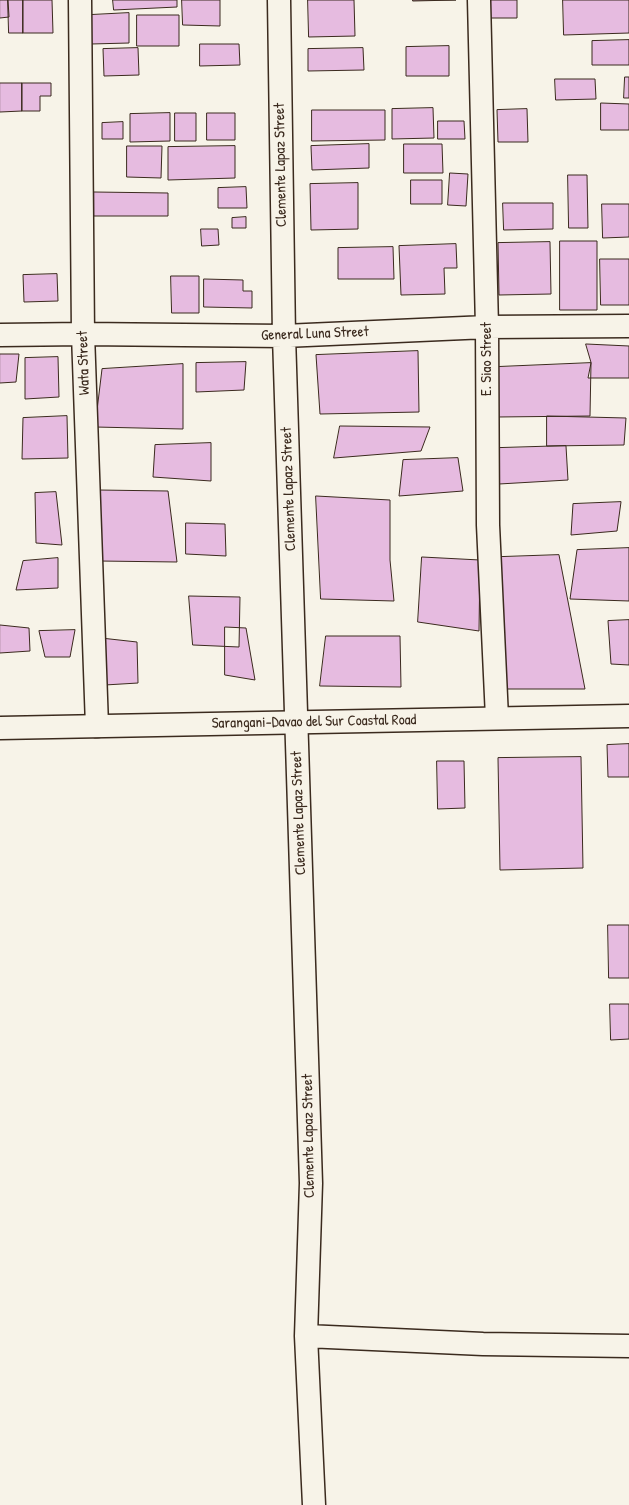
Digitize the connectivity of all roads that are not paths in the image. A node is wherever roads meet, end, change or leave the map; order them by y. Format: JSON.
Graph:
{"nodes":[{"id":1,"x":80,"y":0,"type":"edge"},
{"id":2,"x":279,"y":0,"type":"edge"},
{"id":3,"x":479,"y":0,"type":"edge"},
{"id":4,"x":629,"y":326,"type":"edge"},
{"id":5,"x":488,"y":327,"type":"junction"},
{"id":6,"x":83,"y":334,"type":"junction"},
{"id":7,"x":0,"y":335,"type":"edge"},
{"id":8,"x":284,"y":336,"type":"junction"},
{"id":9,"x":629,"y":716,"type":"edge"},
{"id":10,"x":497,"y":718,"type":"junction"},
{"id":11,"x":296,"y":722,"type":"junction"},
{"id":12,"x":97,"y":726,"type":"junction"},
{"id":13,"x":0,"y":728,"type":"edge"},
{"id":14,"x":306,"y":1336,"type":"junction"},
{"id":15,"x":629,"y":1346,"type":"edge"},
{"id":16,"x":314,"y":1505,"type":"edge"}],
"edges":[{"from":1,"to":6,"type":"street","name":"Wata Street"},
{"from":2,"to":8,"type":"street","name":"Clemente Lapaz Street"},
{"from":3,"to":5,"type":"street","name":"E. Siao Street"},
{"from":4,"to":5,"type":"street","name":"General Luna Street"},
{"from":5,"to":8,"type":"street","name":"General Luna Street"},
{"from":5,"to":10,"type":"street","name":"E. Siao Street"},
{"from":6,"to":7,"type":"street","name":"General Luna Street"},
{"from":6,"to":8,"type":"street","name":"General Luna Street"},
{"from":6,"to":12,"type":"street","name":"Wata Street"},
{"from":8,"to":11,"type":"street","name":"Clemente Lapaz Street"},
{"from":9,"to":10,"type":"street","name":"Sarangani-Davao del Sur Coastal Road"},
{"from":10,"to":11,"type":"street","name":"Sarangani-Davao del Sur Coastal Road"},
{"from":11,"to":12,"type":"street","name":"Sarangani-Davao del Sur Coastal Road"},
{"from":11,"to":14,"type":"street","name":"Clemente Lapaz Street"},
{"from":12,"to":13,"type":"street","name":"Sarangani-Davao del Sur Coastal Road"},
{"from":14,"to":15,"type":"street"},
{"from":14,"to":16,"type":"street","name":"Clemente Lapaz Street"}]}
